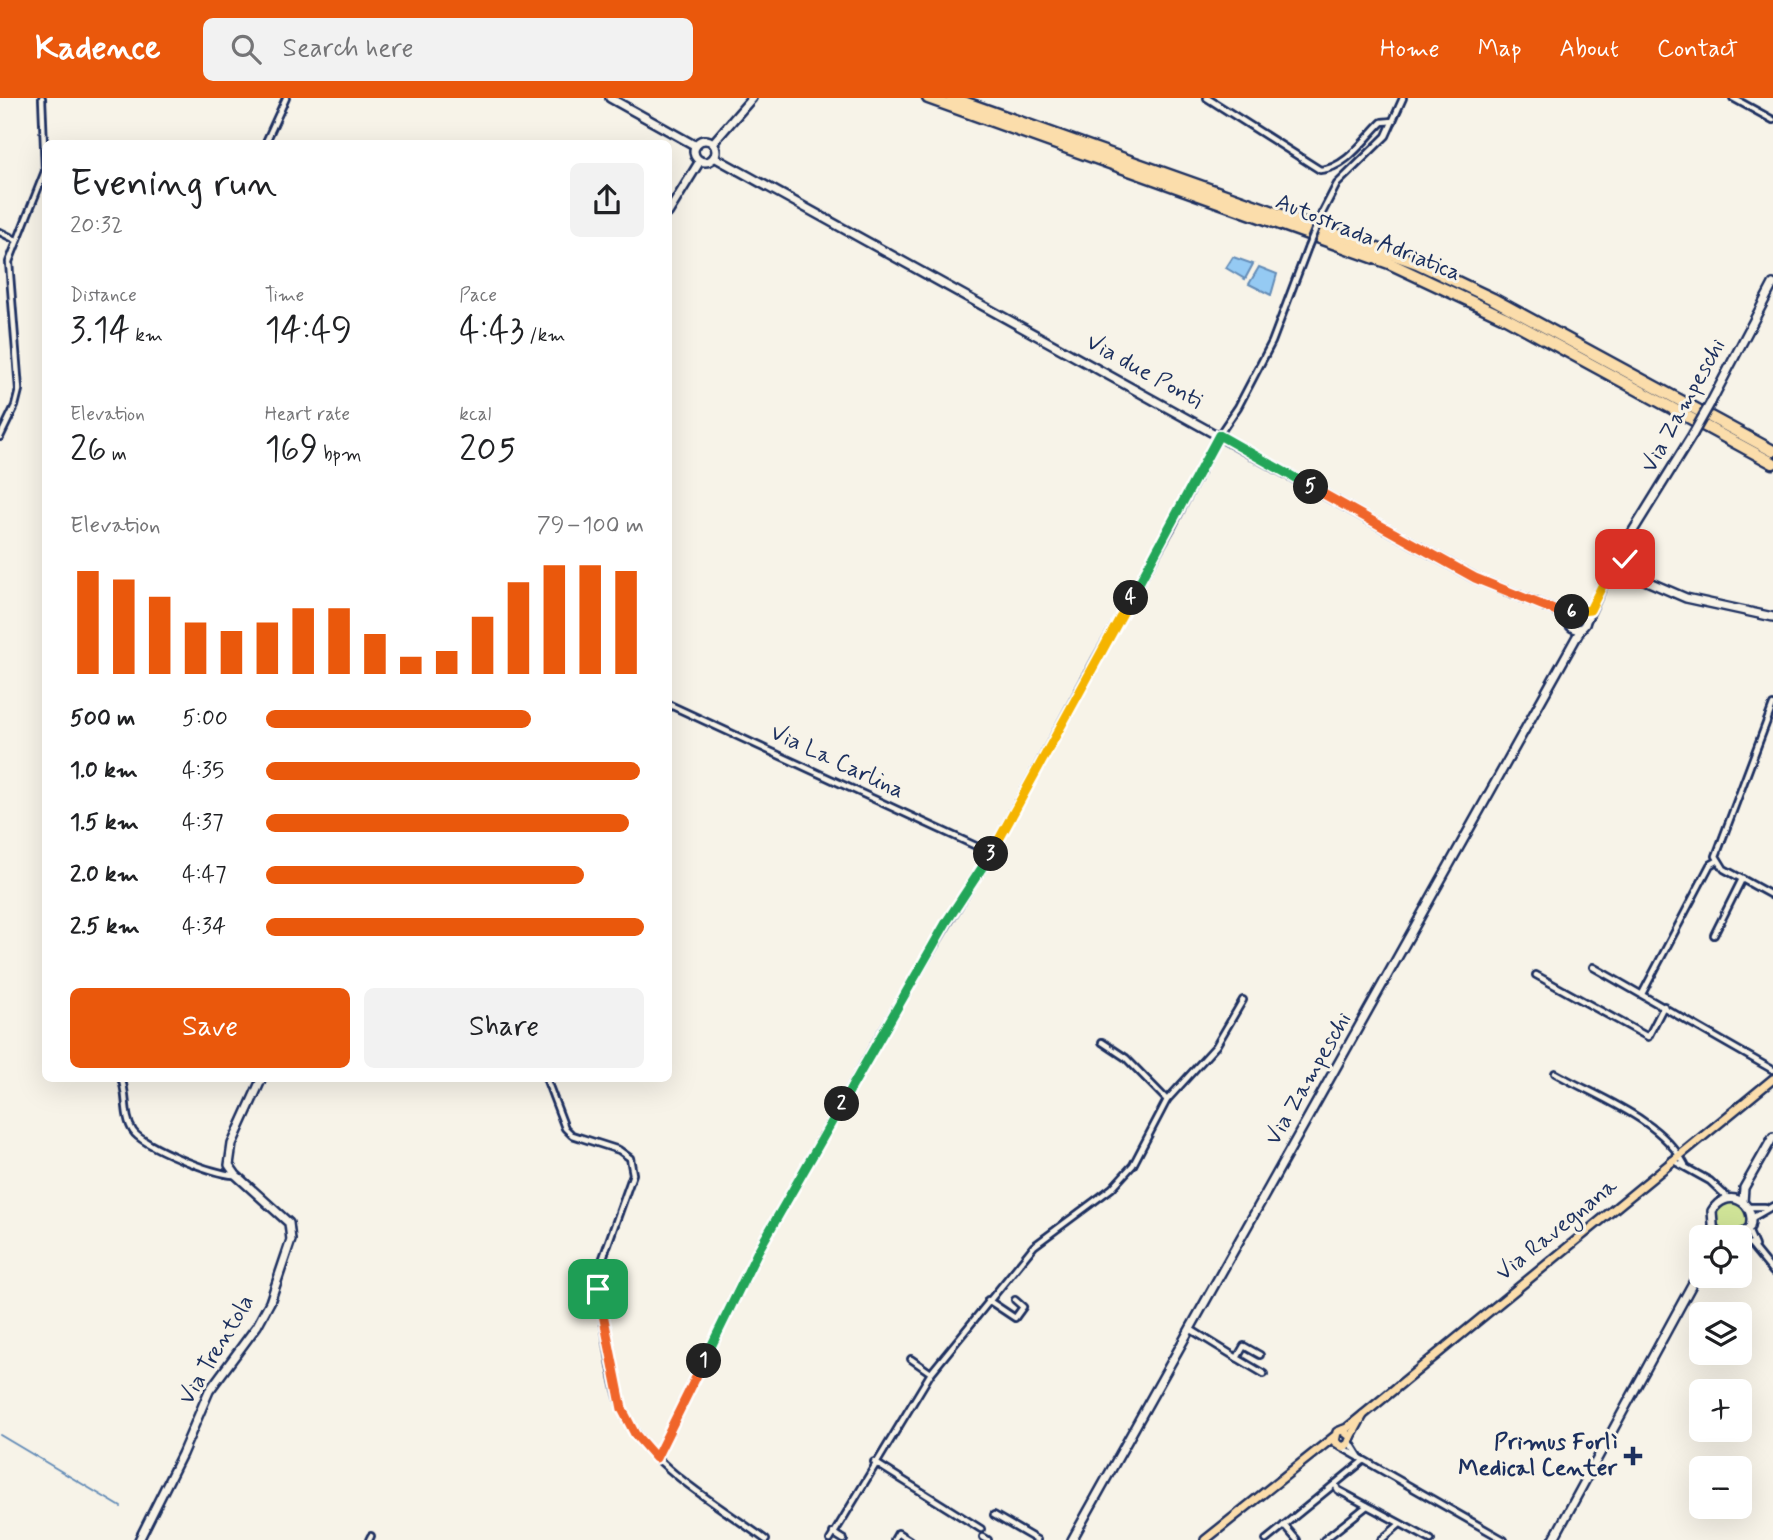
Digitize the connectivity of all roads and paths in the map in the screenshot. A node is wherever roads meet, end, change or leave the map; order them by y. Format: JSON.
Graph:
{"nodes":[{"id":1,"x":42,"y":98,"type":"edge"},
{"id":2,"x":286,"y":98,"type":"edge"},
{"id":3,"x":610,"y":98,"type":"edge"},
{"id":4,"x":752,"y":98,"type":"edge"},
{"id":5,"x":928,"y":98,"type":"edge"},
{"id":6,"x":952,"y":98,"type":"edge"},
{"id":7,"x":1207,"y":98,"type":"edge"},
{"id":8,"x":1403,"y":98,"type":"edge"},
{"id":9,"x":1733,"y":98,"type":"edge"},
{"id":10,"x":1773,"y":120,"type":"edge"},
{"id":11,"x":1393,"y":121,"type":"junction"},
{"id":12,"x":44,"y":140,"type":"edge"},
{"id":13,"x":267,"y":140,"type":"edge"},
{"id":14,"x":713,"y":144,"type":"junction"},
{"id":15,"x":696,"y":146,"type":"junction"},
{"id":16,"x":714,"y":157,"type":"junction"},
{"id":17,"x":700,"y":161,"type":"junction"},
{"id":18,"x":42,"y":182,"type":"edge"},
{"id":19,"x":672,"y":206,"type":"edge"},
{"id":20,"x":0,"y":232,"type":"edge"},
{"id":21,"x":16,"y":240,"type":"junction"},
{"id":22,"x":1772,"y":287,"type":"edge"},
{"id":23,"x":1219,"y":435,"type":"junction"},
{"id":24,"x":0,"y":437,"type":"edge"},
{"id":25,"x":1773,"y":451,"type":"edge"},
{"id":26,"x":1773,"y":463,"type":"edge"},
{"id":27,"x":1619,"y":564,"type":"junction"},
{"id":28,"x":1559,"y":612,"type":"junction"},
{"id":29,"x":1573,"y":612,"type":"junction"},
{"id":30,"x":1586,"y":613,"type":"junction"},
{"id":31,"x":1773,"y":617,"type":"edge"},
{"id":32,"x":1568,"y":622,"type":"junction"},
{"id":33,"x":1578,"y":631,"type":"junction"},
{"id":34,"x":1773,"y":705,"type":"edge"},
{"id":35,"x":672,"y":706,"type":"edge"},
{"id":36,"x":992,"y":853,"type":"junction"},
{"id":37,"x":1717,"y":860,"type":"junction"},
{"id":38,"x":1742,"y":879,"type":"junction"},
{"id":39,"x":1773,"y":896,"type":"edge"},
{"id":40,"x":1714,"y":935,"type":"dead end"},
{"id":41,"x":1593,"y":967,"type":"dead end"},
{"id":42,"x":1536,"y":975,"type":"dead end"},
{"id":43,"x":1642,"y":993,"type":"junction"},
{"id":44,"x":1243,"y":1000,"type":"dead end"},
{"id":45,"x":1664,"y":1006,"type":"junction"},
{"id":46,"x":1102,"y":1042,"type":"dead end"},
{"id":47,"x":1773,"y":1070,"type":"edge"},
{"id":48,"x":1555,"y":1073,"type":"dead end"},
{"id":49,"x":1773,"y":1079,"type":"edge"},
{"id":50,"x":122,"y":1082,"type":"edge"},
{"id":51,"x":260,"y":1082,"type":"edge"},
{"id":52,"x":548,"y":1082,"type":"edge"},
{"id":53,"x":1167,"y":1100,"type":"junction"},
{"id":54,"x":1773,"y":1137,"type":"edge"},
{"id":55,"x":1681,"y":1153,"type":"junction"},
{"id":56,"x":1672,"y":1160,"type":"junction"},
{"id":57,"x":1685,"y":1165,"type":"junction"},
{"id":58,"x":236,"y":1175,"type":"junction"},
{"id":59,"x":1744,"y":1188,"type":"junction"},
{"id":60,"x":1717,"y":1189,"type":"junction"},
{"id":61,"x":1730,"y":1198,"type":"junction"},
{"id":62,"x":1718,"y":1203,"type":"junction"},
{"id":63,"x":1746,"y":1204,"type":"junction"},
{"id":64,"x":1773,"y":1205,"type":"edge"},
{"id":65,"x":1752,"y":1219,"type":"junction"},
{"id":66,"x":1713,"y":1225,"type":"edge"},
{"id":67,"x":1750,"y":1225,"type":"edge"},
{"id":68,"x":1752,"y":1238,"type":"edge"},
{"id":69,"x":1752,"y":1246,"type":"edge"},
{"id":70,"x":1763,"y":1259,"type":"junction"},
{"id":71,"x":1773,"y":1272,"type":"edge"},
{"id":72,"x":1690,"y":1288,"type":"edge"},
{"id":73,"x":988,"y":1300,"type":"junction"},
{"id":74,"x":1014,"y":1300,"type":"dead end"},
{"id":75,"x":1190,"y":1329,"type":"junction"},
{"id":76,"x":1260,"y":1355,"type":"dead end"},
{"id":77,"x":1237,"y":1358,"type":"junction"},
{"id":78,"x":911,"y":1359,"type":"dead end"},
{"id":79,"x":931,"y":1373,"type":"junction"},
{"id":80,"x":1264,"y":1374,"type":"dead end"},
{"id":81,"x":1366,"y":1411,"type":"junction"},
{"id":82,"x":1342,"y":1430,"type":"junction"},
{"id":83,"x":1351,"y":1440,"type":"junction"},
{"id":84,"x":1337,"y":1442,"type":"junction"},
{"id":85,"x":656,"y":1458,"type":"junction"},
{"id":86,"x":1362,"y":1460,"type":"junction"},
{"id":87,"x":874,"y":1462,"type":"junction"},
{"id":88,"x":1335,"y":1484,"type":"junction"},
{"id":89,"x":1367,"y":1506,"type":"junction"},
{"id":90,"x":993,"y":1514,"type":"dead end"},
{"id":91,"x":1400,"y":1524,"type":"junction"},
{"id":92,"x":1284,"y":1525,"type":"junction"},
{"id":93,"x":981,"y":1529,"type":"dead end"},
{"id":94,"x":834,"y":1534,"type":"junction"},
{"id":95,"x":1555,"y":1537,"type":"edge"},
{"id":96,"x":907,"y":1539,"type":"edge"},
{"id":97,"x":139,"y":1540,"type":"edge"},
{"id":98,"x":766,"y":1540,"type":"edge"},
{"id":99,"x":830,"y":1540,"type":"edge"},
{"id":100,"x":844,"y":1540,"type":"edge"},
{"id":101,"x":894,"y":1540,"type":"edge"},
{"id":102,"x":1037,"y":1540,"type":"edge"},
{"id":103,"x":1072,"y":1540,"type":"edge"},
{"id":104,"x":1205,"y":1540,"type":"edge"},
{"id":105,"x":1266,"y":1540,"type":"edge"},
{"id":106,"x":1297,"y":1540,"type":"edge"},
{"id":107,"x":1324,"y":1540,"type":"edge"},
{"id":108,"x":1381,"y":1540,"type":"edge"},
{"id":109,"x":1431,"y":1540,"type":"edge"},
{"id":110,"x":1504,"y":1540,"type":"edge"}],
"edges":[{"from":1,"to":12,"type":"street"},
{"from":2,"to":13,"type":"street"},
{"from":3,"to":15,"type":"street"},
{"from":4,"to":14,"type":"street"},
{"from":5,"to":26,"type":"highway","name":"Autostrada Adriatica"},
{"from":6,"to":25,"type":"highway","name":"Autostrada Adriatica"},
{"from":7,"to":11,"type":"street"},
{"from":8,"to":11,"type":"street"},
{"from":9,"to":10,"type":"street"},
{"from":11,"to":23,"type":"street","bridge":true},
{"from":14,"to":15,"type":"street"},
{"from":14,"to":16,"type":"street"},
{"from":15,"to":17,"type":"street"},
{"from":16,"to":17,"type":"street"},
{"from":16,"to":23,"type":"street","name":"Via due Ponti"},
{"from":17,"to":19,"type":"street"},
{"from":18,"to":21,"type":"street"},
{"from":20,"to":21,"type":"street"},
{"from":21,"to":24,"type":"street"},
{"from":22,"to":27,"type":"street","name":"Via Zampeschi","bridge":true},
{"from":23,"to":28,"type":"street","name":"Via due Ponti"},
{"from":23,"to":36,"type":"street"},
{"from":27,"to":30,"type":"street","name":"Via Zampeschi"},
{"from":27,"to":31,"type":"street"},
{"from":28,"to":29,"type":"street","name":"Via due Ponti"},
{"from":28,"to":32,"type":"street","name":"Via due Ponti"},
{"from":29,"to":30,"type":"street","name":"Via due Ponti"},
{"from":29,"to":32,"type":"street"},
{"from":30,"to":33,"type":"street","name":"Via Zampeschi"},
{"from":32,"to":33,"type":"street","name":"Via due Ponti"},
{"from":33,"to":75,"type":"street","name":"Via Zampeschi"},
{"from":34,"to":37,"type":"street"},
{"from":35,"to":36,"type":"street","name":"Via La Carlina"},
{"from":36,"to":85,"type":"street"},
{"from":37,"to":38,"type":"street"},
{"from":37,"to":43,"type":"street"},
{"from":38,"to":39,"type":"street"},
{"from":38,"to":40,"type":"street"},
{"from":41,"to":43,"type":"street"},
{"from":42,"to":45,"type":"street"},
{"from":43,"to":45,"type":"street"},
{"from":44,"to":53,"type":"street"},
{"from":45,"to":47,"type":"street"},
{"from":46,"to":53,"type":"street"},
{"from":48,"to":55,"type":"street"},
{"from":49,"to":55,"type":"main road","name":"Via Ravegnana"},
{"from":50,"to":58,"type":"street"},
{"from":51,"to":58,"type":"street"},
{"from":52,"to":85,"type":"street"},
{"from":53,"to":73,"type":"street"},
{"from":54,"to":59,"type":"street"},
{"from":55,"to":56,"type":"main road","name":"Via Ravegnana"},
{"from":55,"to":57,"type":"street"},
{"from":56,"to":57,"type":"street"},
{"from":56,"to":81,"type":"main road","name":"Via Ravegnana"},
{"from":57,"to":60,"type":"street"},
{"from":58,"to":97,"type":"street","name":"Via Trentola"},
{"from":59,"to":61,"type":"street"},
{"from":59,"to":63,"type":"street"},
{"from":60,"to":61,"type":"street"},
{"from":60,"to":62,"type":"street"},
{"from":61,"to":62,"type":"street"},
{"from":61,"to":63,"type":"street"},
{"from":62,"to":66,"type":"street"},
{"from":63,"to":64,"type":"street"},
{"from":63,"to":65,"type":"street"},
{"from":64,"to":65,"type":"street"},
{"from":65,"to":67,"type":"street"},
{"from":68,"to":70,"type":"street"},
{"from":69,"to":70,"type":"street"},
{"from":70,"to":71,"type":"street"},
{"from":72,"to":95,"type":"street"},
{"from":73,"to":74,"type":"street"},
{"from":73,"to":79,"type":"street"},
{"from":75,"to":77,"type":"street"},
{"from":75,"to":103,"type":"street","name":"Via Zampeschi"},
{"from":76,"to":77,"type":"street"},
{"from":77,"to":80,"type":"street"},
{"from":78,"to":79,"type":"street"},
{"from":79,"to":87,"type":"street"},
{"from":81,"to":82,"type":"main road","name":"Via Ravegnana"},
{"from":81,"to":83,"type":"main road","name":"Via Ravegnana"},
{"from":82,"to":83,"type":"main road"},
{"from":82,"to":84,"type":"main road","name":"Via Ravegnana"},
{"from":83,"to":84,"type":"main road"},
{"from":83,"to":86,"type":"street"},
{"from":84,"to":86,"type":"street"},
{"from":84,"to":104,"type":"main road"},
{"from":85,"to":98,"type":"street"},
{"from":86,"to":88,"type":"street"},
{"from":86,"to":110,"type":"street"},
{"from":87,"to":93,"type":"street"},
{"from":87,"to":94,"type":"street"},
{"from":88,"to":89,"type":"street"},
{"from":88,"to":92,"type":"street"},
{"from":89,"to":91,"type":"street"},
{"from":89,"to":107,"type":"street"},
{"from":90,"to":102,"type":"street"},
{"from":91,"to":108,"type":"street"},
{"from":91,"to":109,"type":"street"},
{"from":92,"to":105,"type":"street"},
{"from":92,"to":106,"type":"street"},
{"from":94,"to":99,"type":"street"},
{"from":94,"to":100,"type":"street"},
{"from":96,"to":101,"type":"street"}]}
